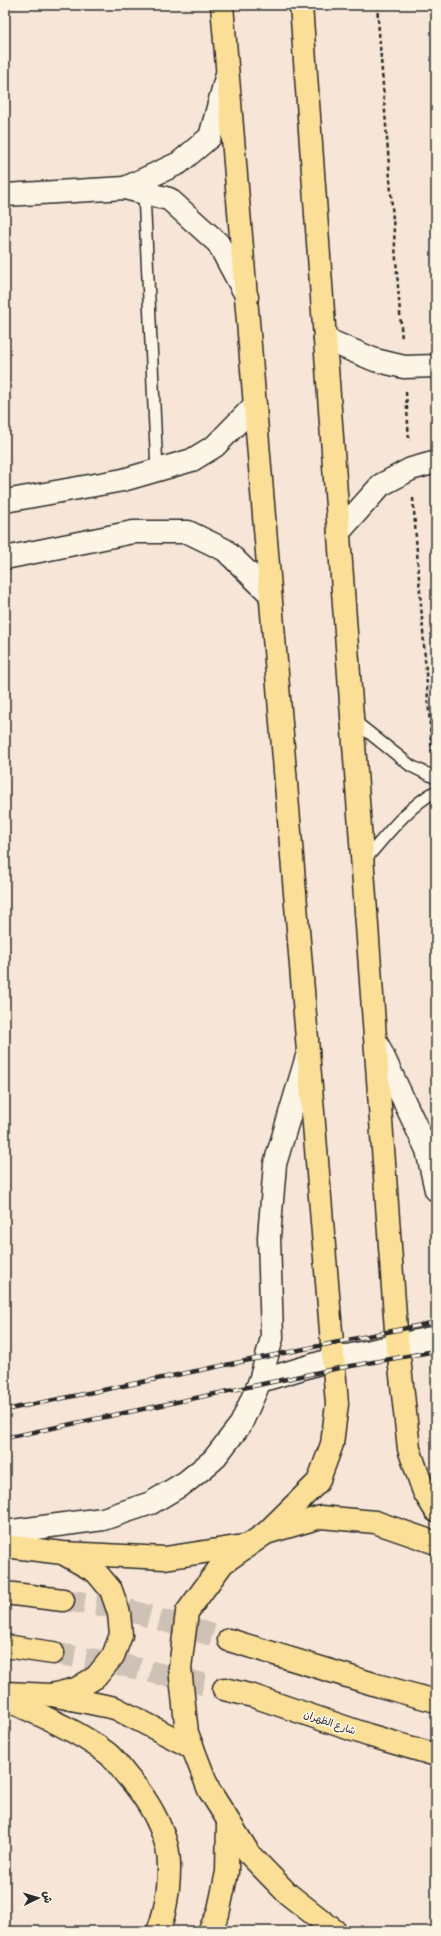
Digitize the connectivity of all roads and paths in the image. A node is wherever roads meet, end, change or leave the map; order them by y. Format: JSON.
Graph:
{"nodes":[{"id":1,"x":222,"y":5,"type":"edge"},
{"id":2,"x":301,"y":5,"type":"edge"},
{"id":3,"x":377,"y":5,"type":"edge"},
{"id":4,"x":228,"y":71,"type":"junction"},
{"id":5,"x":135,"y":190,"type":"junction"},
{"id":6,"x":5,"y":195,"type":"edge"},
{"id":7,"x":246,"y":297,"type":"junction"},
{"id":8,"x":325,"y":339,"type":"junction"},
{"id":9,"x":436,"y":366,"type":"edge"},
{"id":10,"x":404,"y":367,"type":"junction"},
{"id":11,"x":255,"y":405,"type":"junction"},
{"id":12,"x":436,"y":462,"type":"edge"},
{"id":13,"x":411,"y":469,"type":"junction"},
{"id":14,"x":157,"y":470,"type":"junction"},
{"id":15,"x":5,"y":501,"type":"edge"},
{"id":16,"x":339,"y":532,"type":"junction"},
{"id":17,"x":5,"y":558,"type":"edge"},
{"id":18,"x":270,"y":594,"type":"junction"},
{"id":19,"x":352,"y":720,"type":"junction"},
{"id":20,"x":435,"y":777,"type":"edge"},
{"id":21,"x":436,"y":791,"type":"edge"},
{"id":22,"x":363,"y":862,"type":"junction"},
{"id":23,"x":376,"y":1041,"type":"junction"},
{"id":24,"x":308,"y":1050,"type":"junction"},
{"id":25,"x":436,"y":1190,"type":"edge"},
{"id":26,"x":436,"y":1337,"type":"edge"},
{"id":27,"x":398,"y":1346,"type":"junction"},
{"id":28,"x":334,"y":1359,"type":"junction"},
{"id":29,"x":260,"y":1381,"type":"junction"},
{"id":30,"x":436,"y":1511,"type":"edge"},
{"id":31,"x":5,"y":1532,"type":"edge"},
{"id":32,"x":266,"y":1533,"type":"junction"},
{"id":33,"x":436,"y":1544,"type":"edge"},
{"id":34,"x":248,"y":1545,"type":"junction"},
{"id":35,"x":5,"y":1546,"type":"edge"},
{"id":36,"x":63,"y":1553,"type":"junction"},
{"id":37,"x":5,"y":1593,"type":"edge"},
{"id":38,"x":63,"y":1600,"type":"tunnel mouth"},
{"id":39,"x":229,"y":1640,"type":"tunnel mouth"},
{"id":40,"x":5,"y":1646,"type":"edge"},
{"id":41,"x":53,"y":1653,"type":"tunnel mouth"},
{"id":42,"x":224,"y":1689,"type":"tunnel mouth"},
{"id":43,"x":5,"y":1693,"type":"edge"},
{"id":44,"x":52,"y":1695,"type":"junction"},
{"id":45,"x":5,"y":1699,"type":"edge"},
{"id":46,"x":436,"y":1701,"type":"edge"},
{"id":47,"x":193,"y":1748,"type":"junction"},
{"id":48,"x":436,"y":1755,"type":"edge"},
{"id":49,"x":228,"y":1821,"type":"junction"},
{"id":50,"x":158,"y":1931,"type":"edge"},
{"id":51,"x":209,"y":1931,"type":"edge"},
{"id":52,"x":335,"y":1931,"type":"edge"}],
"edges":[{"from":1,"to":4,"type":"main road"},
{"from":2,"to":8,"type":"main road"},
{"from":3,"to":10,"type":"path"},
{"from":4,"to":5,"type":"street"},
{"from":4,"to":7,"type":"main road"},
{"from":5,"to":6,"type":"street"},
{"from":5,"to":7,"type":"street"},
{"from":5,"to":14,"type":"lane"},
{"from":7,"to":11,"type":"main road"},
{"from":8,"to":10,"type":"street"},
{"from":8,"to":16,"type":"main road"},
{"from":9,"to":10,"type":"street"},
{"from":10,"to":13,"type":"path"},
{"from":11,"to":14,"type":"street"},
{"from":11,"to":18,"type":"main road"},
{"from":12,"to":13,"type":"street"},
{"from":13,"to":16,"type":"street"},
{"from":13,"to":20,"type":"path"},
{"from":14,"to":15,"type":"street"},
{"from":16,"to":19,"type":"main road"},
{"from":17,"to":18,"type":"street"},
{"from":18,"to":24,"type":"main road"},
{"from":19,"to":20,"type":"lane"},
{"from":19,"to":22,"type":"main road"},
{"from":21,"to":22,"type":"lane"},
{"from":22,"to":23,"type":"main road"},
{"from":23,"to":25,"type":"street"},
{"from":23,"to":27,"type":"main road"},
{"from":24,"to":28,"type":"main road"},
{"from":24,"to":29,"type":"street"},
{"from":26,"to":27,"type":"street"},
{"from":27,"to":28,"type":"street"},
{"from":27,"to":30,"type":"main road"},
{"from":28,"to":29,"type":"street"},
{"from":28,"to":32,"type":"main road"},
{"from":29,"to":31,"type":"street"},
{"from":32,"to":33,"type":"main road"},
{"from":32,"to":34,"type":"main road"},
{"from":34,"to":36,"type":"main road"},
{"from":34,"to":47,"type":"main road"},
{"from":35,"to":36,"type":"main road"},
{"from":36,"to":44,"type":"main road"},
{"from":37,"to":38,"type":"main road"},
{"from":39,"to":46,"type":"main road"},
{"from":40,"to":41,"type":"main road"},
{"from":42,"to":48,"type":"main road","name":"شارع الظهران"},
{"from":43,"to":44,"type":"main road"},
{"from":44,"to":47,"type":"main road"},
{"from":45,"to":50,"type":"main road"},
{"from":47,"to":49,"type":"main road"},
{"from":49,"to":51,"type":"main road"},
{"from":49,"to":52,"type":"main road"}]}
